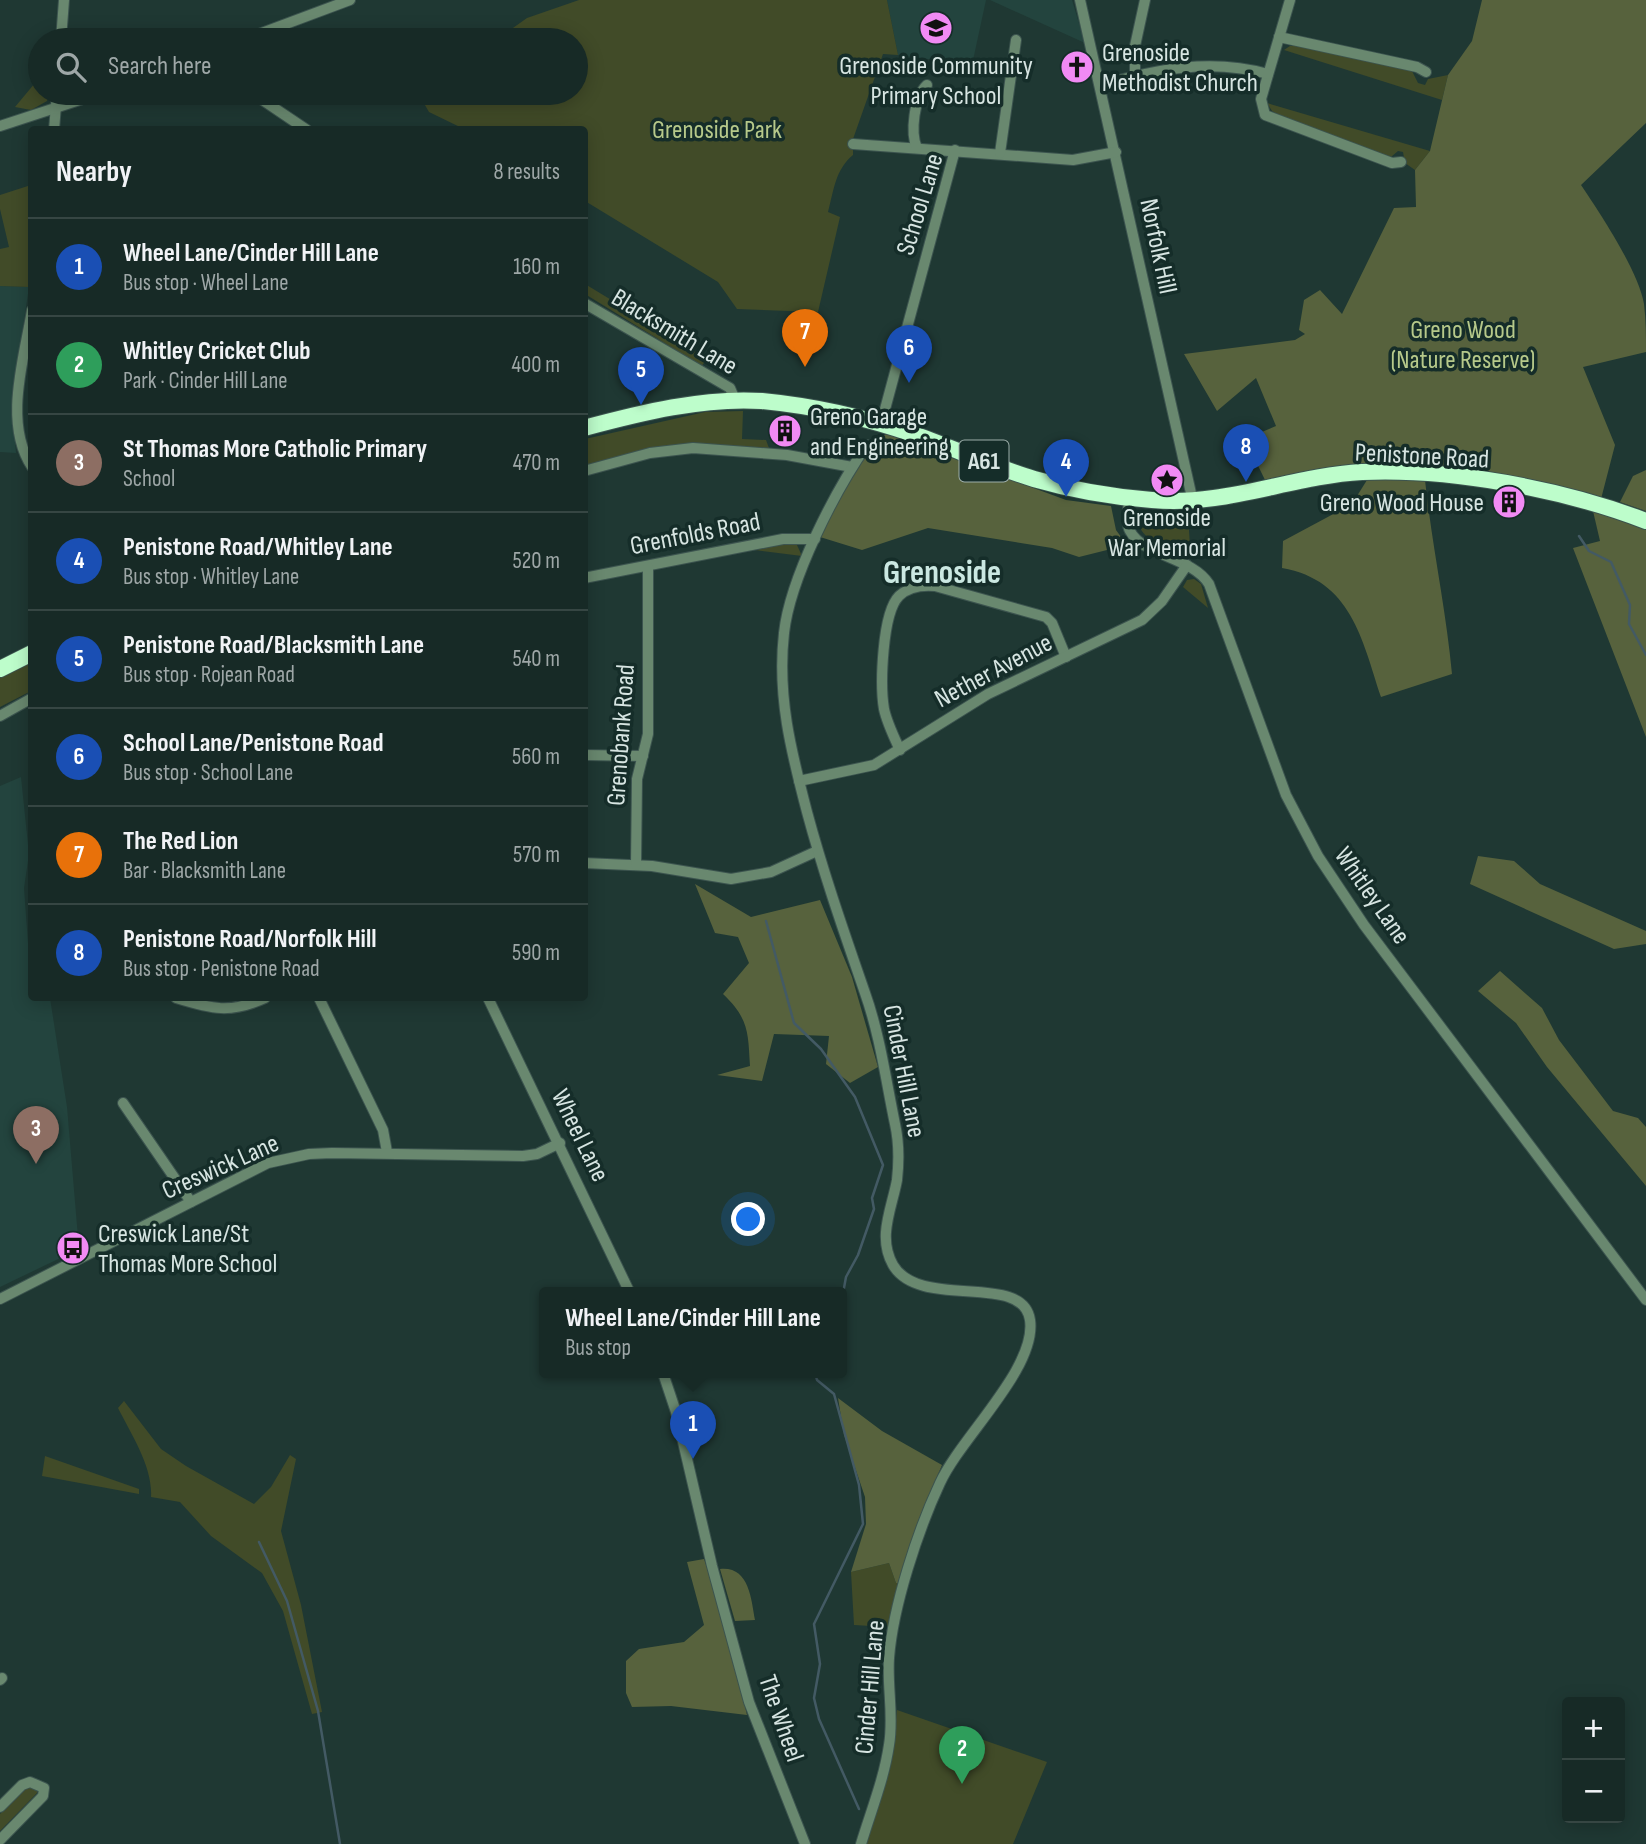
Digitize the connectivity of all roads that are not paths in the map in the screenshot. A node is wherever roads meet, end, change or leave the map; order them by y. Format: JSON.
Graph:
{"nodes":[{"id":1,"x":64,"y":0,"type":"edge"},
{"id":2,"x":350,"y":0,"type":"edge"},
{"id":3,"x":1080,"y":0,"type":"edge"},
{"id":4,"x":1144,"y":0,"type":"edge"},
{"id":5,"x":1290,"y":0,"type":"edge"},
{"id":6,"x":62,"y":28,"type":"edge"},
{"id":7,"x":275,"y":28,"type":"edge"},
{"id":8,"x":1279,"y":37,"type":"junction"},
{"id":9,"x":1016,"y":40,"type":"dead end"},
{"id":10,"x":1426,"y":72,"type":"dead end"},
{"id":11,"x":1269,"y":74,"type":"junction"},
{"id":12,"x":1135,"y":75,"type":"junction"},
{"id":13,"x":927,"y":85,"type":"dead end"},
{"id":14,"x":1101,"y":85,"type":"junction"},
{"id":15,"x":56,"y":105,"type":"edge"},
{"id":16,"x":69,"y":105,"type":"edge"},
{"id":17,"x":270,"y":105,"type":"edge"},
{"id":18,"x":56,"y":110,"type":"junction"},
{"id":19,"x":0,"y":126,"type":"edge"},
{"id":20,"x":54,"y":126,"type":"edge"},
{"id":21,"x":301,"y":126,"type":"edge"},
{"id":22,"x":853,"y":144,"type":"dead end"},
{"id":23,"x":917,"y":148,"type":"junction"},
{"id":24,"x":955,"y":150,"type":"junction"},
{"id":25,"x":1116,"y":152,"type":"junction"},
{"id":26,"x":1000,"y":153,"type":"junction"},
{"id":27,"x":1401,"y":162,"type":"dead end"},
{"id":28,"x":588,"y":305,"type":"edge"},
{"id":29,"x":28,"y":337,"type":"edge"},
{"id":30,"x":736,"y":402,"type":"junction"},
{"id":31,"x":881,"y":424,"type":"junction"},
{"id":32,"x":588,"y":427,"type":"edge"},
{"id":33,"x":867,"y":446,"type":"dead end"},
{"id":34,"x":27,"y":450,"type":"edge"},
{"id":35,"x":852,"y":467,"type":"junction"},
{"id":36,"x":588,"y":470,"type":"edge"},
{"id":37,"x":1129,"y":498,"type":"junction"},
{"id":38,"x":1192,"y":502,"type":"junction"},
{"id":39,"x":1646,"y":521,"type":"edge"},
{"id":40,"x":815,"y":539,"type":"junction"},
{"id":41,"x":1187,"y":565,"type":"junction"},
{"id":42,"x":648,"y":567,"type":"junction"},
{"id":43,"x":588,"y":577,"type":"edge"},
{"id":44,"x":28,"y":655,"type":"edge"},
{"id":45,"x":1066,"y":657,"type":"junction"},
{"id":46,"x":0,"y":669,"type":"edge"},
{"id":47,"x":28,"y":700,"type":"edge"},
{"id":48,"x":0,"y":716,"type":"edge"},
{"id":49,"x":900,"y":750,"type":"junction"},
{"id":50,"x":588,"y":755,"type":"edge"},
{"id":51,"x":643,"y":756,"type":"junction"},
{"id":52,"x":799,"y":781,"type":"junction"},
{"id":53,"x":817,"y":851,"type":"junction"},
{"id":54,"x":588,"y":863,"type":"edge"},
{"id":55,"x":636,"y":864,"type":"junction"},
{"id":56,"x":186,"y":1001,"type":"edge"},
{"id":57,"x":257,"y":1001,"type":"edge"},
{"id":58,"x":320,"y":1001,"type":"edge"},
{"id":59,"x":489,"y":1001,"type":"edge"},
{"id":60,"x":123,"y":1103,"type":"dead end"},
{"id":61,"x":560,"y":1143,"type":"junction"},
{"id":62,"x":387,"y":1152,"type":"junction"},
{"id":63,"x":191,"y":1202,"type":"junction"},
{"id":64,"x":627,"y":1287,"type":"edge"},
{"id":65,"x":0,"y":1299,"type":"edge"},
{"id":66,"x":1646,"y":1300,"type":"edge"},
{"id":67,"x":665,"y":1378,"type":"edge"},
{"id":68,"x":0,"y":1807,"type":"edge"},
{"id":69,"x":0,"y":1840,"type":"edge"},
{"id":70,"x":805,"y":1844,"type":"edge"},
{"id":71,"x":861,"y":1844,"type":"edge"}],
"edges":[{"from":1,"to":6,"type":"street"},
{"from":2,"to":7,"type":"street"},
{"from":3,"to":14,"type":"street","name":"Norfolk Hill"},
{"from":4,"to":12,"type":"street"},
{"from":5,"to":8,"type":"street"},
{"from":8,"to":10,"type":"street"},
{"from":8,"to":11,"type":"street"},
{"from":9,"to":26,"type":"street"},
{"from":11,"to":12,"type":"street"},
{"from":11,"to":27,"type":"street"},
{"from":12,"to":14,"type":"street"},
{"from":13,"to":23,"type":"street"},
{"from":14,"to":25,"type":"street","name":"Norfolk Hill"},
{"from":15,"to":18,"type":"street"},
{"from":16,"to":18,"type":"street"},
{"from":17,"to":21,"type":"street"},
{"from":18,"to":19,"type":"street"},
{"from":18,"to":20,"type":"street"},
{"from":22,"to":23,"type":"street"},
{"from":23,"to":24,"type":"street"},
{"from":24,"to":26,"type":"street","name":"School Lane"},
{"from":24,"to":31,"type":"street","name":"School Lane"},
{"from":25,"to":26,"type":"street","name":"School Lane"},
{"from":25,"to":38,"type":"street","name":"Norfolk Hill"},
{"from":28,"to":30,"type":"street","name":"Blacksmith Lane"},
{"from":29,"to":34,"type":"street"},
{"from":30,"to":31,"type":"highway","number":"A61"},
{"from":30,"to":32,"type":"highway","number":"A61"},
{"from":31,"to":37,"type":"highway","number":"A61"},
{"from":33,"to":35,"type":"street","name":"Cinder Hill Lane"},
{"from":35,"to":36,"type":"street"},
{"from":35,"to":40,"type":"street","name":"Cinder Hill Lane"},
{"from":37,"to":38,"type":"highway","number":"A61"},
{"from":37,"to":41,"type":"street","name":"Whitley Lane"},
{"from":38,"to":39,"type":"highway","name":"Penistone Road","number":"A61"},
{"from":40,"to":42,"type":"street","name":"Grenfolds Road"},
{"from":40,"to":52,"type":"street","name":"Cinder Hill Lane"},
{"from":41,"to":45,"type":"street","name":"Nether Avenue"},
{"from":41,"to":66,"type":"street","name":"Whitley Lane"},
{"from":42,"to":43,"type":"street","name":"Grenfolds Road"},
{"from":42,"to":51,"type":"street","name":"Grenobank Road"},
{"from":44,"to":46,"type":"highway"},
{"from":45,"to":49,"type":"street","name":"Nether Avenue"},
{"from":45,"to":49,"type":"street"},
{"from":47,"to":48,"type":"street"},
{"from":49,"to":52,"type":"street","name":"Nether Avenue"},
{"from":50,"to":51,"type":"street"},
{"from":51,"to":55,"type":"street","name":"Grenobank Road"},
{"from":52,"to":53,"type":"street","name":"Cinder Hill Lane"},
{"from":53,"to":55,"type":"street"},
{"from":53,"to":71,"type":"street","name":"Cinder Hill Lane"},
{"from":54,"to":55,"type":"street"},
{"from":56,"to":57,"type":"street"},
{"from":58,"to":62,"type":"street"},
{"from":59,"to":61,"type":"street","name":"Wheel Lane"},
{"from":60,"to":63,"type":"street"},
{"from":61,"to":62,"type":"street","name":"Creswick Lane"},
{"from":61,"to":64,"type":"street","name":"Wheel Lane"},
{"from":62,"to":63,"type":"street","name":"Creswick Lane"},
{"from":63,"to":65,"type":"street","name":"Creswick Lane"},
{"from":67,"to":70,"type":"street","name":"The Wheel"},
{"from":68,"to":69,"type":"street"}]}
